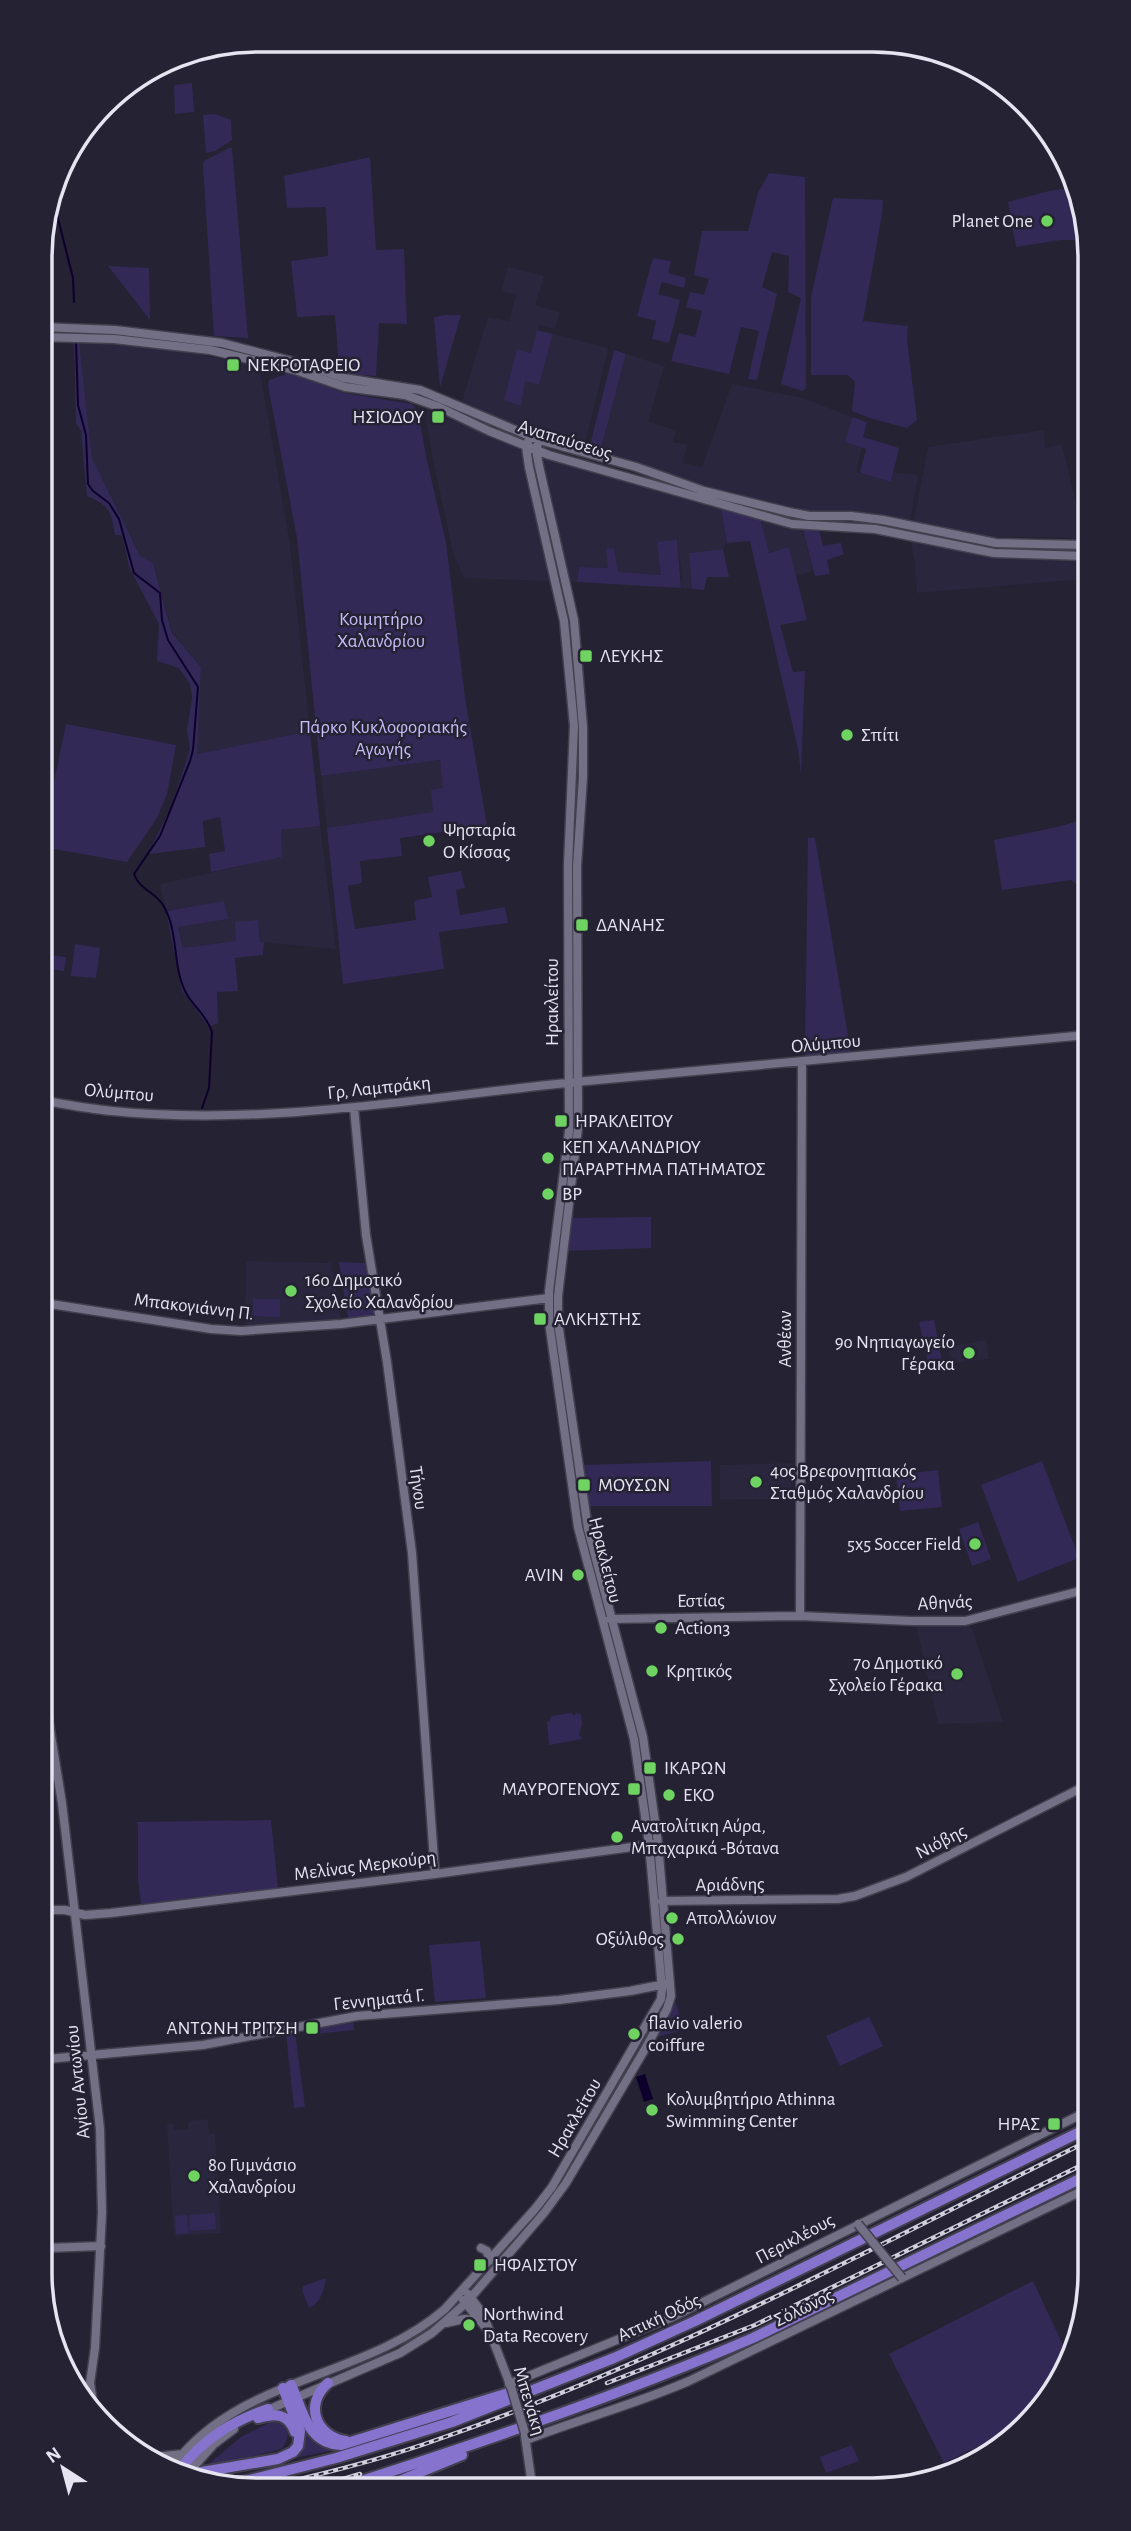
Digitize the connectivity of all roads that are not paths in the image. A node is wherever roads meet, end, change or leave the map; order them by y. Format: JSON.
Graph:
{"nodes":[{"id":1,"x":53,"y":327,"type":"edge"},
{"id":2,"x":53,"y":337,"type":"edge"},
{"id":3,"x":184,"y":346,"type":"junction"},
{"id":4,"x":178,"y":355,"type":"dead end"},
{"id":5,"x":530,"y":437,"type":"junction"},
{"id":6,"x":539,"y":440,"type":"junction"},
{"id":7,"x":526,"y":447,"type":"junction"},
{"id":8,"x":536,"y":450,"type":"junction"},
{"id":9,"x":1078,"y":545,"type":"edge"},
{"id":10,"x":1078,"y":556,"type":"edge"},
{"id":11,"x":1078,"y":1036,"type":"edge"},
{"id":12,"x":802,"y":1062,"type":"junction"},
{"id":13,"x":573,"y":1082,"type":"junction"},
{"id":14,"x":53,"y":1102,"type":"edge"},
{"id":15,"x":354,"y":1108,"type":"junction"},
{"id":16,"x":191,"y":1114,"type":"joint"},
{"id":17,"x":549,"y":1298,"type":"junction"},
{"id":18,"x":52,"y":1304,"type":"edge"},
{"id":19,"x":379,"y":1319,"type":"junction"},
{"id":20,"x":559,"y":1325,"type":"junction"},
{"id":21,"x":1078,"y":1592,"type":"edge"},
{"id":22,"x":800,"y":1616,"type":"junction"},
{"id":23,"x":608,"y":1619,"type":"junction"},
{"id":24,"x":52,"y":1743,"type":"edge"},
{"id":25,"x":1078,"y":1789,"type":"edge"},
{"id":26,"x":653,"y":1844,"type":"junction"},
{"id":27,"x":435,"y":1874,"type":"junction"},
{"id":28,"x":798,"y":1899,"type":"joint"},
{"id":29,"x":662,"y":1901,"type":"junction"},
{"id":30,"x":52,"y":1911,"type":"edge"},
{"id":31,"x":75,"y":1913,"type":"junction"},
{"id":32,"x":666,"y":1984,"type":"junction"},
{"id":33,"x":92,"y":2056,"type":"junction"},
{"id":34,"x":52,"y":2059,"type":"edge"},
{"id":35,"x":1078,"y":2116,"type":"edge"},
{"id":36,"x":1078,"y":2133,"type":"edge"},
{"id":37,"x":1078,"y":2180,"type":"edge"},
{"id":38,"x":1078,"y":2193,"type":"edge"},
{"id":39,"x":858,"y":2224,"type":"junction"},
{"id":40,"x":101,"y":2246,"type":"junction"},
{"id":41,"x":52,"y":2248,"type":"edge"},
{"id":42,"x":481,"y":2248,"type":"dead end"},
{"id":43,"x":489,"y":2261,"type":"junction"},
{"id":44,"x":902,"y":2278,"type":"junction"},
{"id":45,"x":461,"y":2293,"type":"junction"},
{"id":46,"x":469,"y":2301,"type":"junction"},
{"id":47,"x":479,"y":2320,"type":"junction"},
{"id":48,"x":443,"y":2324,"type":"junction"},
{"id":49,"x":487,"y":2329,"type":"junction"},
{"id":50,"x":562,"y":2380,"type":"junction"},
{"id":51,"x":328,"y":2383,"type":"junction"},
{"id":52,"x":510,"y":2386,"type":"junction"},
{"id":53,"x":287,"y":2387,"type":"junction"},
{"id":54,"x":91,"y":2393,"type":"edge"},
{"id":55,"x":293,"y":2398,"type":"junction"},
{"id":56,"x":268,"y":2409,"type":"junction"},
{"id":57,"x":557,"y":2413,"type":"junction"},
{"id":58,"x":243,"y":2423,"type":"junction"},
{"id":59,"x":525,"y":2437,"type":"junction"},
{"id":60,"x":352,"y":2441,"type":"junction"},
{"id":61,"x":166,"y":2456,"type":"edge"},
{"id":62,"x":285,"y":2456,"type":"junction"},
{"id":63,"x":191,"y":2457,"type":"junction"},
{"id":64,"x":181,"y":2463,"type":"edge"},
{"id":65,"x":190,"y":2467,"type":"edge"},
{"id":66,"x":204,"y":2471,"type":"edge"},
{"id":67,"x":256,"y":2478,"type":"edge"},
{"id":68,"x":369,"y":2478,"type":"edge"},
{"id":69,"x":407,"y":2478,"type":"edge"},
{"id":70,"x":531,"y":2478,"type":"edge"}],
"edges":[{"from":1,"to":5,"type":"street","name":"Αναπαύσεως"},
{"from":2,"to":3,"type":"street","name":"Αναπαύσεως"},
{"from":3,"to":4,"type":"street"},
{"from":3,"to":7,"type":"street","name":"Αναπαύσεως"},
{"from":5,"to":6,"type":"street","name":"Αναπαύσεως"},
{"from":5,"to":7,"type":"street"},
{"from":6,"to":8,"type":"street","name":"Ηρακλείτου"},
{"from":6,"to":9,"type":"street","name":"Αναπαύσεως"},
{"from":7,"to":8,"type":"street","name":"Αναπαύσεως"},
{"from":7,"to":13,"type":"street","name":"Ηρακλείτου"},
{"from":8,"to":10,"type":"street","name":"Αναπαύσεως"},
{"from":8,"to":13,"type":"street","name":"Ηρακλείτου"},
{"from":11,"to":12,"type":"street","name":"Ολύμπου"},
{"from":12,"to":13,"type":"street","name":"Ολύμπου"},
{"from":12,"to":22,"type":"street","name":"Ανθέων"},
{"from":13,"to":15,"type":"street","name":"Γρ, Λαμπράκη"},
{"from":13,"to":17,"type":"street","name":"Ηρακλείτου"},
{"from":13,"to":20,"type":"street","name":"Ηρακλείτου"},
{"from":14,"to":16,"type":"street","name":"Ολύμπου"},
{"from":15,"to":16,"type":"street","name":"Γρ, Λαμπράκη"},
{"from":15,"to":19,"type":"street","name":"Τήνου"},
{"from":17,"to":19,"type":"street","name":"Μπακογιάννη Π."},
{"from":17,"to":20,"type":"street"},
{"from":17,"to":23,"type":"street","name":"Ηρακλείτου"},
{"from":18,"to":19,"type":"street","name":"Μπακογιάννη Π."},
{"from":19,"to":27,"type":"street","name":"Τήνου"},
{"from":20,"to":23,"type":"street","name":"Ηρακλείτου"},
{"from":21,"to":22,"type":"street","name":"Αθηνάς"},
{"from":22,"to":23,"type":"street","name":"Εστίας"},
{"from":23,"to":26,"type":"street","name":"Ηρακλείτου"},
{"from":24,"to":31,"type":"street","name":"Αγίου Αντωνίου"},
{"from":25,"to":28,"type":"street","name":"Νιόβης"},
{"from":26,"to":27,"type":"street","name":"Μελίνας Μερκούρη"},
{"from":26,"to":29,"type":"street","name":"Ηρακλείτου"},
{"from":26,"to":32,"type":"street","name":"Ηρακλείτου"},
{"from":27,"to":31,"type":"street","name":"Μελίνας Μερκούρη"},
{"from":28,"to":29,"type":"street","name":"Αριάδνης"},
{"from":29,"to":32,"type":"street","name":"Ηρακλείτου"},
{"from":30,"to":31,"type":"street","name":"Μελίνας Μερκούρη"},
{"from":31,"to":33,"type":"street","name":"Αγίου Αντωνίου"},
{"from":32,"to":33,"type":"street","name":"Γεννηματά Γ."},
{"from":32,"to":43,"type":"street","name":"Ηρακλείτου"},
{"from":32,"to":46,"type":"street","name":"Ηρακλείτου"},
{"from":33,"to":34,"type":"street","name":"Γεννηματά Γ."},
{"from":33,"to":40,"type":"street","name":"Αγίου Αντωνίου"},
{"from":35,"to":39,"type":"street","name":"Περικλέους"},
{"from":36,"to":50,"type":"highway","name":"Αττική Οδός"},
{"from":37,"to":57,"type":"highway"},
{"from":38,"to":44,"type":"street","name":"Σόλωνος"},
{"from":39,"to":44,"type":"street","bridge":true},
{"from":39,"to":52,"type":"street","name":"Περικλέους"},
{"from":40,"to":41,"type":"street"},
{"from":40,"to":54,"type":"street","name":"Αγίου Αντωνίου"},
{"from":42,"to":43,"type":"street"},
{"from":43,"to":45,"type":"street","name":"Ηρακλείτου"},
{"from":44,"to":59,"type":"street","name":"Σόλωνος"},
{"from":45,"to":46,"type":"street","name":"Μπενάκη"},
{"from":45,"to":53,"type":"street","name":"Ηρακλείτου"},
{"from":46,"to":47,"type":"street","name":"Μπενάκη"},
{"from":46,"to":48,"type":"street","name":"Ηρακλείτου"},
{"from":46,"to":49,"type":"street","name":"Μπενάκη"},
{"from":47,"to":48,"type":"street"},
{"from":47,"to":49,"type":"street","name":"Μπενάκη"},
{"from":48,"to":51,"type":"street","name":"Ηρακλείτου"},
{"from":49,"to":52,"type":"street","name":"Μπενάκη"},
{"from":50,"to":60,"type":"highway"},
{"from":50,"to":67,"type":"highway","name":"Αττική Οδός"},
{"from":51,"to":55,"type":"street","name":"Ηρακλείτου"},
{"from":51,"to":60,"type":"highway"},
{"from":52,"to":59,"type":"street","name":"Μπενάκη","bridge":true},
{"from":53,"to":55,"type":"highway"},
{"from":53,"to":63,"type":"street","name":"Ηρακλείτου"},
{"from":55,"to":56,"type":"street","name":"Ηρακλείτου"},
{"from":55,"to":60,"type":"highway"},
{"from":55,"to":62,"type":"highway"},
{"from":56,"to":58,"type":"street","name":"Ηρακλείτου"},
{"from":56,"to":63,"type":"highway"},
{"from":57,"to":68,"type":"highway"},
{"from":57,"to":69,"type":"highway"},
{"from":58,"to":62,"type":"highway"},
{"from":58,"to":63,"type":"street","name":"Ηρακλείτου"},
{"from":59,"to":70,"type":"street","name":"Μπενάκη"},
{"from":61,"to":63,"type":"street"},
{"from":62,"to":66,"type":"highway"},
{"from":63,"to":64,"type":"highway"},
{"from":63,"to":65,"type":"street"}]}
